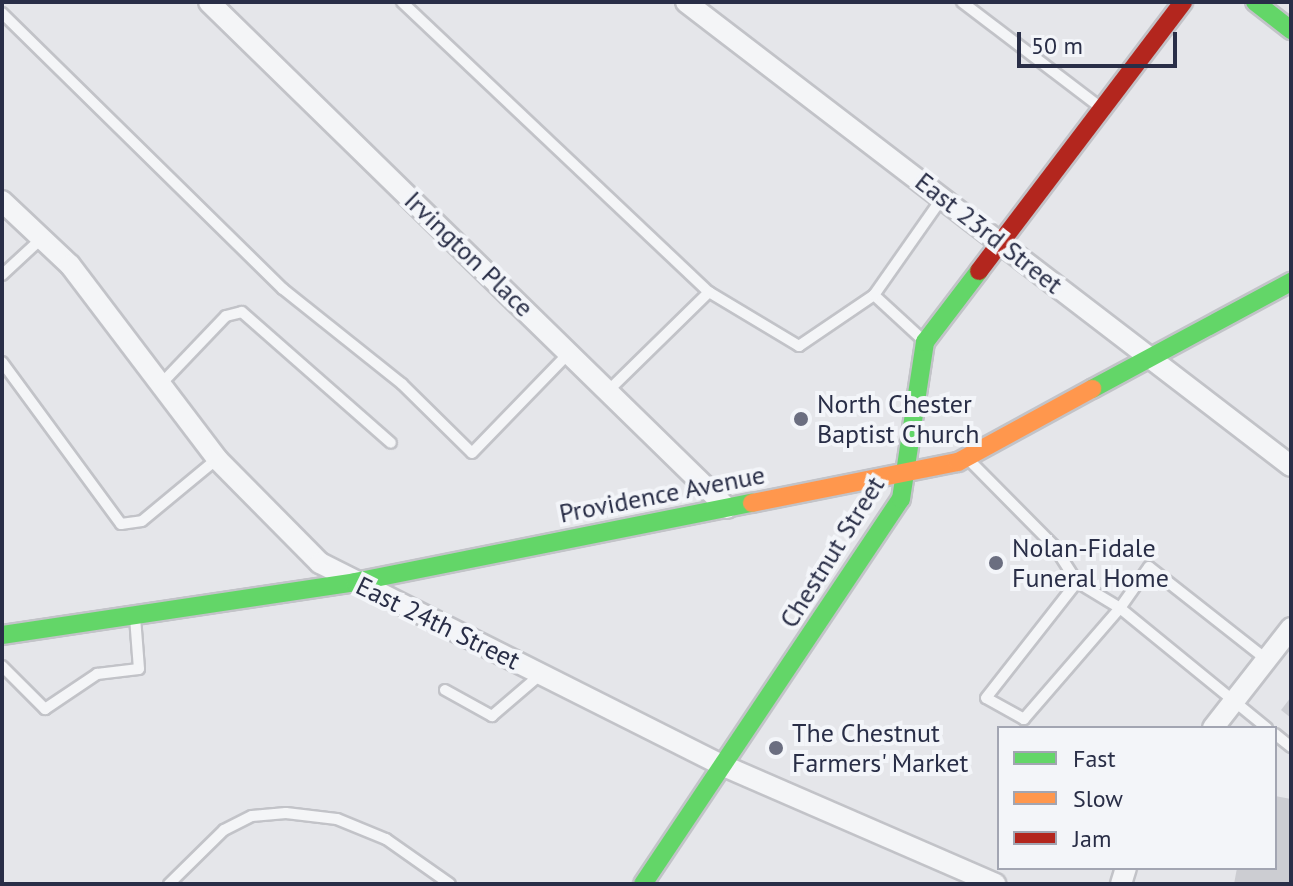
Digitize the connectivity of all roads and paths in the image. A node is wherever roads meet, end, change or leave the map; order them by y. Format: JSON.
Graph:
{"nodes":[{"id":1,"x":209,"y":2,"type":"edge"},
{"id":2,"x":402,"y":2,"type":"edge"},
{"id":3,"x":686,"y":2,"type":"edge"},
{"id":4,"x":962,"y":2,"type":"edge"},
{"id":5,"x":1183,"y":2,"type":"edge"},
{"id":6,"x":1255,"y":2,"type":"edge"},
{"id":7,"x":231,"y":10,"type":"edge"},
{"id":8,"x":2,"y":13,"type":"edge"},
{"id":9,"x":1291,"y":30,"type":"edge"},
{"id":10,"x":1103,"y":109,"type":"junction"},
{"id":11,"x":943,"y":197,"type":"junction"},
{"id":12,"x":2,"y":201,"type":"edge"},
{"id":13,"x":42,"y":238,"type":"junction"},
{"id":14,"x":1000,"y":240,"type":"junction"},
{"id":15,"x":2,"y":275,"type":"edge"},
{"id":16,"x":1291,"y":282,"type":"edge"},
{"id":17,"x":709,"y":292,"type":"junction"},
{"id":18,"x":874,"y":295,"type":"junction"},
{"id":19,"x":925,"y":342,"type":"junction"},
{"id":20,"x":570,"y":352,"type":"junction"},
{"id":21,"x":2,"y":362,"type":"edge"},
{"id":22,"x":1154,"y":362,"type":"junction"},
{"id":23,"x":161,"y":384,"type":"junction"},
{"id":24,"x":609,"y":390,"type":"junction"},
{"id":25,"x":391,"y":443,"type":"dead end"},
{"id":26,"x":967,"y":458,"type":"junction"},
{"id":27,"x":217,"y":459,"type":"junction"},
{"id":28,"x":1291,"y":466,"type":"edge"},
{"id":29,"x":911,"y":472,"type":"junction"},
{"id":30,"x":727,"y":508,"type":"junction"},
{"id":31,"x":355,"y":582,"type":"junction"},
{"id":32,"x":1077,"y":582,"type":"junction"},
{"id":33,"x":1120,"y":608,"type":"junction"},
{"id":34,"x":135,"y":615,"type":"junction"},
{"id":35,"x":1291,"y":628,"type":"edge"},
{"id":36,"x":2,"y":635,"type":"edge"},
{"id":37,"x":1267,"y":660,"type":"junction"},
{"id":38,"x":2,"y":666,"type":"edge"},
{"id":39,"x":541,"y":674,"type":"junction"},
{"id":40,"x":445,"y":690,"type":"dead end"},
{"id":41,"x":1233,"y":703,"type":"junction"},
{"id":42,"x":1215,"y":726,"type":"edge"},
{"id":43,"x":1264,"y":726,"type":"edge"},
{"id":44,"x":724,"y":766,"type":"junction"},
{"id":45,"x":169,"y":884,"type":"edge"},
{"id":46,"x":450,"y":884,"type":"edge"},
{"id":47,"x":643,"y":884,"type":"edge"},
{"id":48,"x":995,"y":884,"type":"edge"}],
"edges":[{"from":1,"to":7,"type":"street","name":"Irvington Place"},
{"from":2,"to":17,"type":"lane"},
{"from":3,"to":11,"type":"street","name":"East 23rd Street"},
{"from":4,"to":10,"type":"lane"},
{"from":5,"to":10,"type":"main road","name":"Chestnut Street"},
{"from":6,"to":9,"type":"main road"},
{"from":7,"to":20,"type":"street","name":"Irvington Place"},
{"from":8,"to":20,"type":"lane"},
{"from":10,"to":14,"type":"main road","name":"Chestnut Street"},
{"from":11,"to":14,"type":"street","name":"East 23rd Street"},
{"from":11,"to":18,"type":"lane"},
{"from":12,"to":13,"type":"street","name":"East 24th Street"},
{"from":13,"to":15,"type":"lane"},
{"from":13,"to":23,"type":"street","name":"East 24th Street"},
{"from":14,"to":19,"type":"main road","name":"Chestnut Street"},
{"from":14,"to":22,"type":"street","name":"East 23rd Street"},
{"from":16,"to":22,"type":"main road","name":"Providence Avenue"},
{"from":17,"to":18,"type":"lane"},
{"from":17,"to":24,"type":"lane"},
{"from":18,"to":19,"type":"lane"},
{"from":19,"to":29,"type":"main road","name":"Chestnut Street"},
{"from":20,"to":24,"type":"street","name":"Irvington Place"},
{"from":21,"to":27,"type":"lane"},
{"from":22,"to":26,"type":"main road","name":"Providence Avenue"},
{"from":22,"to":28,"type":"street","name":"East 23rd Street"},
{"from":23,"to":25,"type":"lane"},
{"from":23,"to":27,"type":"street","name":"East 24th Street"},
{"from":24,"to":30,"type":"street","name":"Irvington Place"},
{"from":26,"to":29,"type":"main road","name":"Providence Avenue"},
{"from":26,"to":32,"type":"lane"},
{"from":27,"to":31,"type":"street","name":"East 24th Street"},
{"from":29,"to":30,"type":"main road","name":"Providence Avenue"},
{"from":29,"to":44,"type":"main road","name":"Chestnut Street"},
{"from":30,"to":31,"type":"main road","name":"Providence Avenue"},
{"from":31,"to":34,"type":"main road","name":"Providence Avenue"},
{"from":31,"to":39,"type":"street","name":"East 24th Street"},
{"from":32,"to":33,"type":"lane"},
{"from":32,"to":33,"type":"lane"},
{"from":33,"to":37,"type":"lane"},
{"from":33,"to":41,"type":"lane"},
{"from":34,"to":36,"type":"main road","name":"Providence Avenue"},
{"from":34,"to":38,"type":"lane"},
{"from":35,"to":37,"type":"street"},
{"from":37,"to":41,"type":"street"},
{"from":39,"to":40,"type":"lane"},
{"from":39,"to":44,"type":"street","name":"East 24th Street"},
{"from":41,"to":42,"type":"street"},
{"from":41,"to":43,"type":"lane"},
{"from":44,"to":47,"type":"main road","name":"Chestnut Street"},
{"from":44,"to":48,"type":"street","name":"East 24th Street"},
{"from":45,"to":46,"type":"lane"}]}
